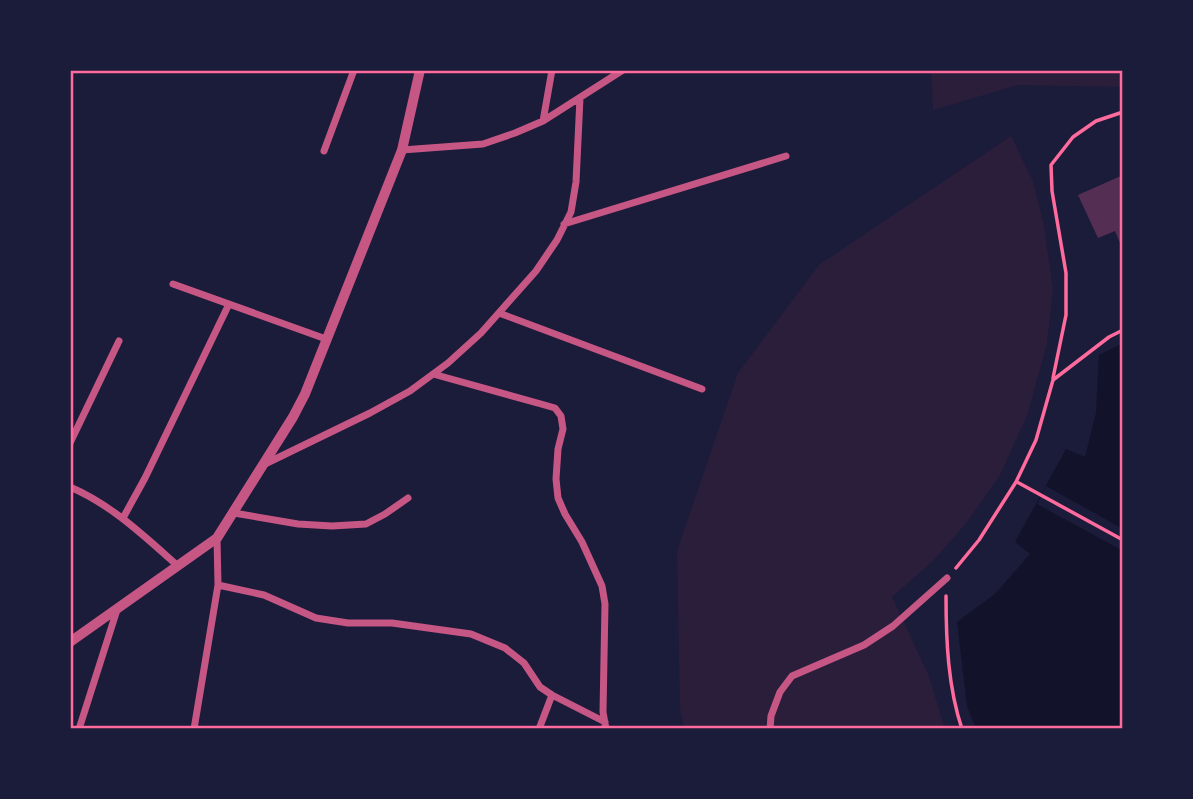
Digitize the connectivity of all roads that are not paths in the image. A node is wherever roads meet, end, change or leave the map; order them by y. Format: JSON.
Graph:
{"nodes":[{"id":1,"x":354,"y":70,"type":"edge"},
{"id":2,"x":420,"y":70,"type":"edge"},
{"id":3,"x":552,"y":70,"type":"edge"},
{"id":4,"x":623,"y":70,"type":"edge"},
{"id":5,"x":580,"y":98,"type":"junction"},
{"id":6,"x":544,"y":121,"type":"junction"},
{"id":7,"x":402,"y":150,"type":"junction"},
{"id":8,"x":324,"y":151,"type":"dead end"},
{"id":9,"x":786,"y":156,"type":"dead end"},
{"id":10,"x":565,"y":225,"type":"junction"},
{"id":11,"x":173,"y":284,"type":"dead end"},
{"id":12,"x":229,"y":304,"type":"junction"},
{"id":13,"x":499,"y":313,"type":"junction"},
{"id":14,"x":326,"y":339,"type":"junction"},
{"id":15,"x":119,"y":341,"type":"dead end"},
{"id":16,"x":433,"y":374,"type":"junction"},
{"id":17,"x":702,"y":389,"type":"dead end"},
{"id":18,"x":70,"y":443,"type":"edge"},
{"id":19,"x":264,"y":465,"type":"junction"},
{"id":20,"x":70,"y":487,"type":"edge"},
{"id":21,"x":408,"y":498,"type":"dead end"},
{"id":22,"x":234,"y":513,"type":"junction"},
{"id":23,"x":123,"y":518,"type":"junction"},
{"id":24,"x":218,"y":538,"type":"junction"},
{"id":25,"x":178,"y":566,"type":"junction"},
{"id":26,"x":947,"y":578,"type":"road end"},
{"id":27,"x":218,"y":586,"type":"junction"},
{"id":28,"x":117,"y":609,"type":"junction"},
{"id":29,"x":70,"y":642,"type":"edge"},
{"id":30,"x":552,"y":695,"type":"junction"},
{"id":31,"x":605,"y":726,"type":"edge"},
{"id":32,"x":79,"y":729,"type":"edge"},
{"id":33,"x":194,"y":729,"type":"edge"},
{"id":34,"x":539,"y":729,"type":"edge"},
{"id":35,"x":769,"y":729,"type":"edge"}],
"edges":[{"from":1,"to":8,"type":"street"},
{"from":2,"to":7,"type":"street"},
{"from":3,"to":6,"type":"street"},
{"from":4,"to":5,"type":"street"},
{"from":5,"to":6,"type":"street"},
{"from":5,"to":10,"type":"street"},
{"from":6,"to":7,"type":"street"},
{"from":7,"to":14,"type":"street"},
{"from":9,"to":10,"type":"street"},
{"from":10,"to":13,"type":"street"},
{"from":11,"to":12,"type":"street"},
{"from":12,"to":14,"type":"street"},
{"from":12,"to":23,"type":"street"},
{"from":13,"to":16,"type":"street"},
{"from":13,"to":17,"type":"street"},
{"from":14,"to":19,"type":"street"},
{"from":15,"to":18,"type":"street"},
{"from":16,"to":19,"type":"street"},
{"from":16,"to":31,"type":"street"},
{"from":19,"to":22,"type":"street"},
{"from":20,"to":23,"type":"street"},
{"from":21,"to":22,"type":"street"},
{"from":22,"to":24,"type":"street"},
{"from":23,"to":25,"type":"street"},
{"from":24,"to":25,"type":"street"},
{"from":24,"to":27,"type":"street"},
{"from":25,"to":28,"type":"street"},
{"from":26,"to":35,"type":"street"},
{"from":27,"to":30,"type":"street"},
{"from":27,"to":33,"type":"street"},
{"from":28,"to":29,"type":"street"},
{"from":28,"to":32,"type":"street"},
{"from":30,"to":31,"type":"street"},
{"from":30,"to":34,"type":"street"}]}
